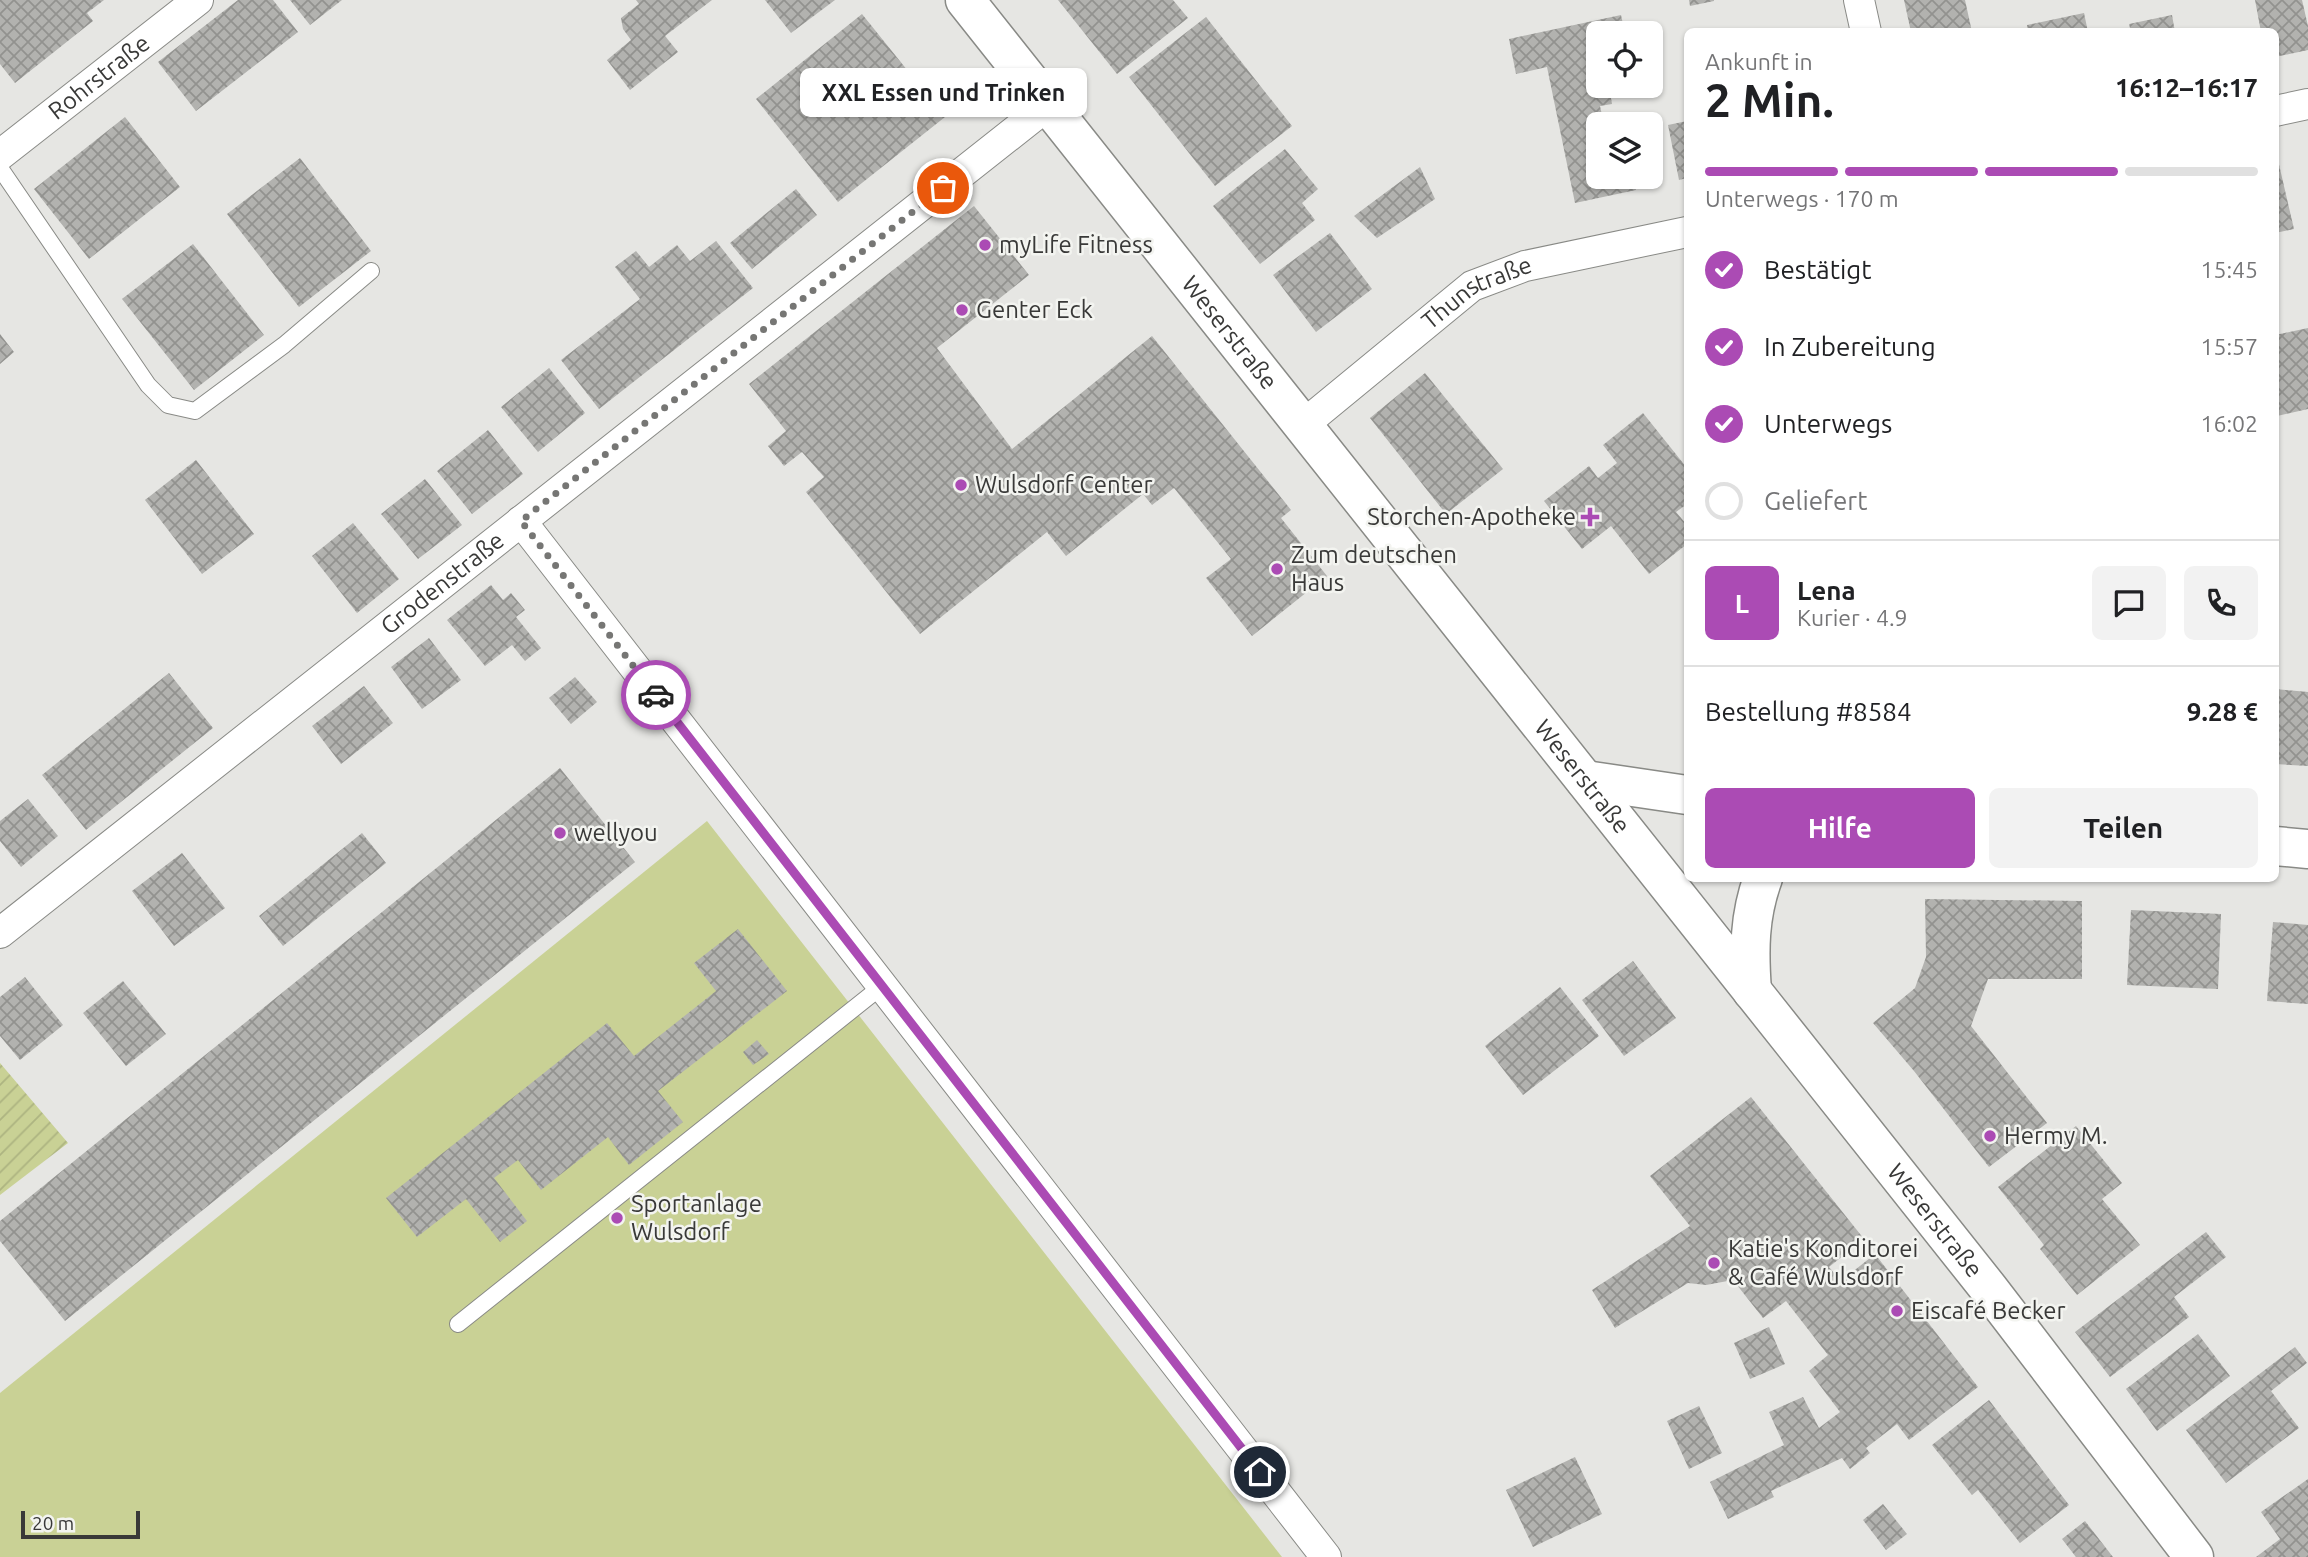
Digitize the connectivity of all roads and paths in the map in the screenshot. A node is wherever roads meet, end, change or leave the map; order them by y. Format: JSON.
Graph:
{"nodes":[{"id":1,"x":198,"y":0,"type":"edge"},
{"id":2,"x":965,"y":0,"type":"edge"},
{"id":3,"x":1859,"y":0,"type":"edge"},
{"id":4,"x":1865,"y":28,"type":"edge"},
{"id":5,"x":2308,"y":104,"type":"edge"},
{"id":6,"x":1048,"y":105,"type":"junction"},
{"id":7,"x":2279,"y":110,"type":"edge"},
{"id":8,"x":0,"y":155,"type":"edge"},
{"id":9,"x":0,"y":168,"type":"edge"},
{"id":10,"x":1684,"y":233,"type":"edge"},
{"id":11,"x":371,"y":271,"type":"dead end"},
{"id":12,"x":1303,"y":425,"type":"junction"},
{"id":13,"x":521,"y":521,"type":"junction"},
{"id":14,"x":1585,"y":780,"type":"junction"},
{"id":15,"x":1684,"y":795,"type":"edge"},
{"id":16,"x":2279,"y":846,"type":"edge"},
{"id":17,"x":2308,"y":849,"type":"edge"},
{"id":18,"x":1762,"y":882,"type":"edge"},
{"id":19,"x":0,"y":933,"type":"edge"},
{"id":20,"x":882,"y":986,"type":"junction"},
{"id":21,"x":1752,"y":991,"type":"junction"},
{"id":22,"x":458,"y":1324,"type":"dead end"},
{"id":23,"x":1326,"y":1557,"type":"edge"},
{"id":24,"x":2194,"y":1557,"type":"edge"}],
"edges":[{"from":1,"to":8,"type":"street","name":"Rohrstraße"},
{"from":2,"to":6,"type":"main road","name":"Weserstraße"},
{"from":3,"to":4,"type":"street"},
{"from":5,"to":7,"type":"street"},
{"from":6,"to":12,"type":"main road","name":"Weserstraße"},
{"from":6,"to":13,"type":"street","name":"Grodenstraße"},
{"from":9,"to":11,"type":"lane"},
{"from":10,"to":12,"type":"street","name":"Thunstraße"},
{"from":12,"to":14,"type":"main road","name":"Weserstraße"},
{"from":13,"to":19,"type":"street","name":"Grodenstraße"},
{"from":13,"to":20,"type":"street"},
{"from":14,"to":15,"type":"main road"},
{"from":14,"to":21,"type":"main road","name":"Weserstraße"},
{"from":16,"to":17,"type":"main road"},
{"from":18,"to":21,"type":"main road"},
{"from":20,"to":22,"type":"lane"},
{"from":20,"to":23,"type":"street"},
{"from":21,"to":24,"type":"main road","name":"Weserstraße"}]}
